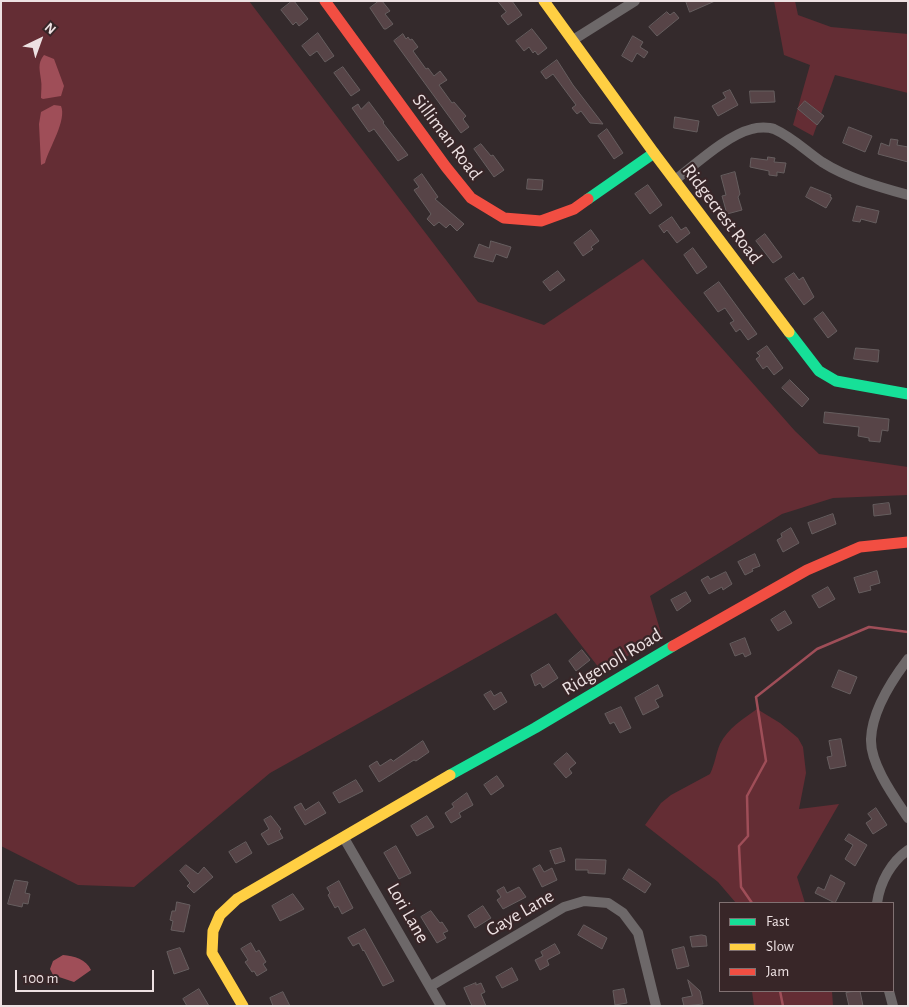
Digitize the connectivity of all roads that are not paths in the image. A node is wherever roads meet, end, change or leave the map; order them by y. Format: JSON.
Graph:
{"nodes":[{"id":1,"x":325,"y":1,"type":"edge"},
{"id":2,"x":544,"y":1,"type":"edge"},
{"id":3,"x":635,"y":1,"type":"edge"},
{"id":4,"x":573,"y":40,"type":"junction"},
{"id":5,"x":654,"y":153,"type":"junction"},
{"id":6,"x":675,"y":180,"type":"junction"},
{"id":7,"x":908,"y":195,"type":"edge"},
{"id":8,"x":908,"y":394,"type":"edge"},
{"id":9,"x":908,"y":542,"type":"edge"},
{"id":10,"x":908,"y":659,"type":"edge"},
{"id":11,"x":908,"y":818,"type":"edge"},
{"id":12,"x":344,"y":838,"type":"junction"},
{"id":13,"x":908,"y":850,"type":"edge"},
{"id":14,"x":877,"y":902,"type":"edge"},
{"id":15,"x":431,"y":986,"type":"junction"},
{"id":16,"x":889,"y":992,"type":"edge"},
{"id":17,"x":243,"y":1006,"type":"edge"},
{"id":18,"x":441,"y":1006,"type":"edge"},
{"id":19,"x":656,"y":1006,"type":"edge"},
{"id":20,"x":892,"y":1006,"type":"edge"}],
"edges":[{"from":1,"to":5,"type":"street","name":"Silliman Road"},
{"from":2,"to":4,"type":"street","name":"Ridgecrest Road"},
{"from":3,"to":4,"type":"street"},
{"from":4,"to":5,"type":"street","name":"Ridgecrest Road"},
{"from":5,"to":6,"type":"street","name":"Ridgecrest Road"},
{"from":6,"to":7,"type":"street"},
{"from":6,"to":8,"type":"street","name":"Ridgecrest Road"},
{"from":9,"to":12,"type":"street","name":"Ridgenoll Road"},
{"from":10,"to":11,"type":"street"},
{"from":12,"to":15,"type":"street","name":"Lori Lane"},
{"from":12,"to":17,"type":"street","name":"Ridgenoll Road"},
{"from":13,"to":14,"type":"street"},
{"from":15,"to":18,"type":"street","name":"Lori Lane"},
{"from":15,"to":19,"type":"street","name":"Gaye Lane"},
{"from":16,"to":20,"type":"street"}]}
